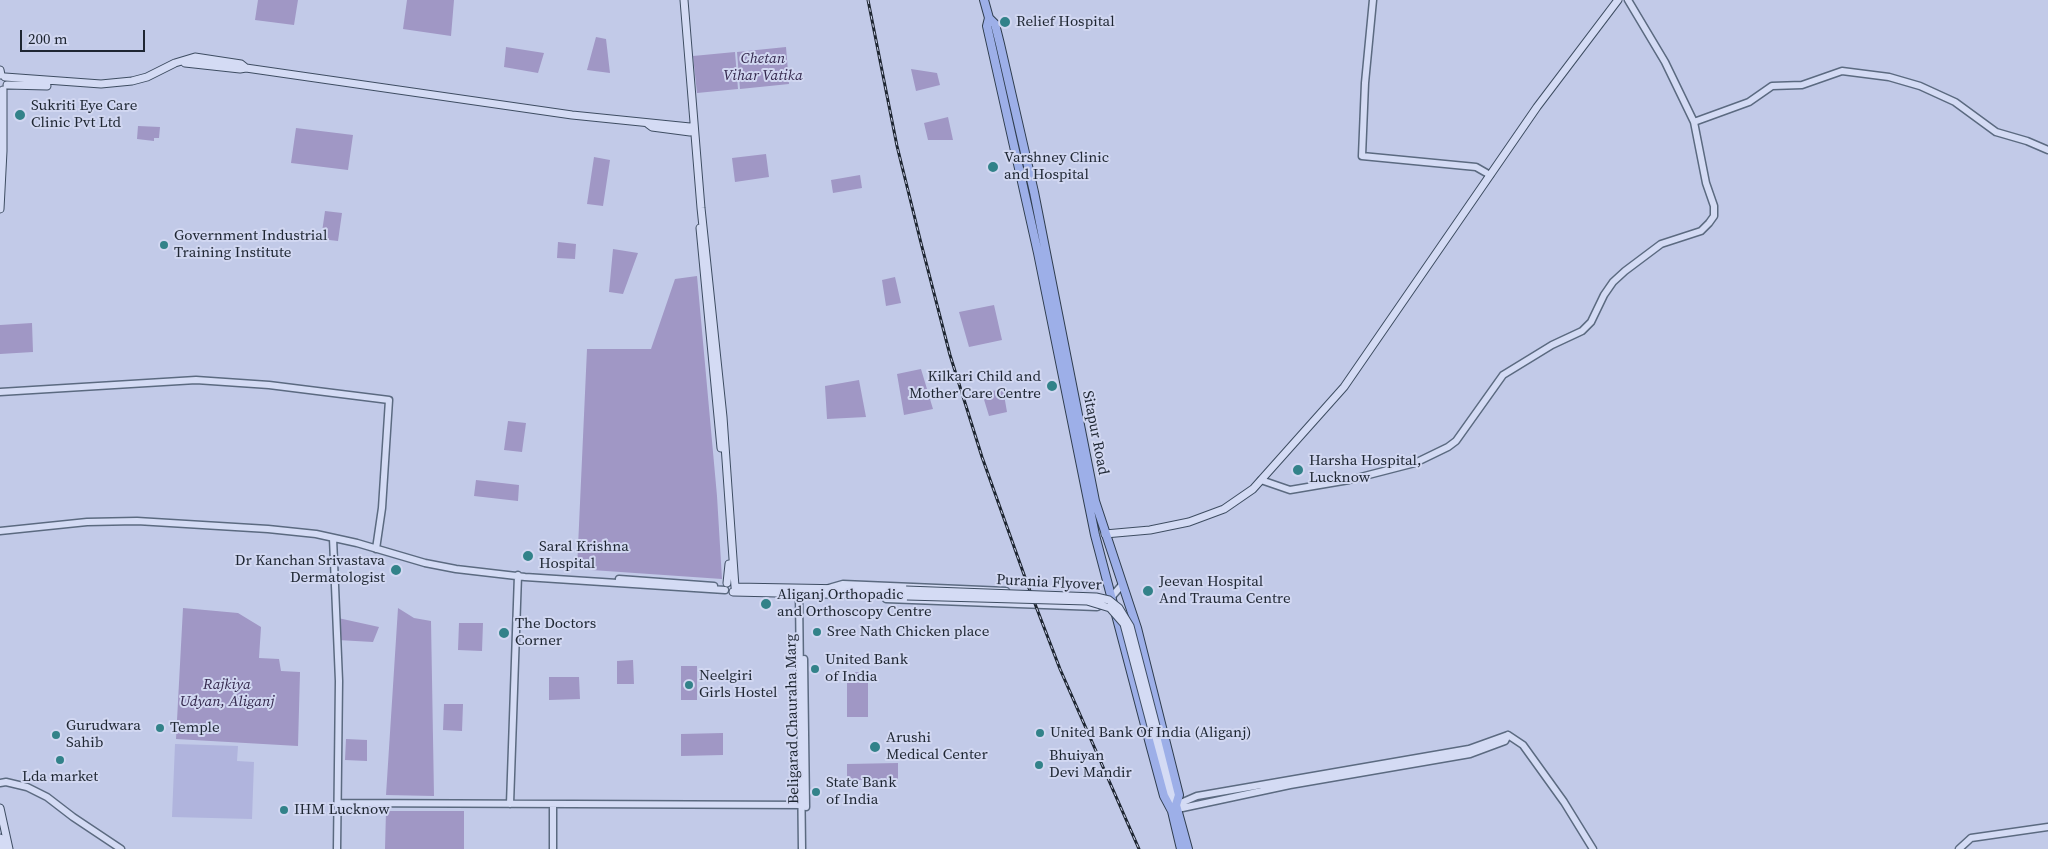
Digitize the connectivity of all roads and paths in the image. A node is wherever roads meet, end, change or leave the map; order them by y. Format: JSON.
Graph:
{"nodes":[{"id":1,"x":680,"y":0,"type":"edge"},
{"id":2,"x":684,"y":0,"type":"edge"},
{"id":3,"x":984,"y":0,"type":"edge"},
{"id":4,"x":1373,"y":0,"type":"edge"},
{"id":5,"x":1618,"y":0,"type":"edge"},
{"id":6,"x":1628,"y":0,"type":"edge"},
{"id":7,"x":989,"y":18,"type":"junction"},
{"id":8,"x":2,"y":80,"type":"edge"},
{"id":9,"x":1694,"y":122,"type":"junction"},
{"id":10,"x":692,"y":130,"type":"junction"},
{"id":11,"x":2048,"y":150,"type":"edge"},
{"id":12,"x":1490,"y":175,"type":"junction"},
{"id":13,"x":0,"y":209,"type":"edge"},
{"id":14,"x":0,"y":392,"type":"edge"},
{"id":15,"x":1263,"y":481,"type":"junction"},
{"id":16,"x":0,"y":531,"type":"edge"},
{"id":17,"x":1104,"y":534,"type":"junction"},
{"id":18,"x":333,"y":538,"type":"junction"},
{"id":19,"x":376,"y":549,"type":"junction"},
{"id":20,"x":518,"y":575,"type":"junction"},
{"id":21,"x":1121,"y":586,"type":"junction"},
{"id":22,"x":730,"y":587,"type":"junction"},
{"id":23,"x":1110,"y":587,"type":"junction"},
{"id":24,"x":999,"y":590,"type":"junction"},
{"id":25,"x":829,"y":591,"type":"junction"},
{"id":26,"x":801,"y":592,"type":"junction"},
{"id":27,"x":1112,"y":596,"type":"junction"},
{"id":28,"x":999,"y":603,"type":"junction"},
{"id":29,"x":1520,"y":744,"type":"junction"},
{"id":30,"x":0,"y":784,"type":"edge"},
{"id":31,"x":338,"y":803,"type":"junction"},
{"id":32,"x":510,"y":804,"type":"junction"},
{"id":33,"x":553,"y":804,"type":"junction"},
{"id":34,"x":804,"y":805,"type":"junction"},
{"id":35,"x":0,"y":808,"type":"edge"},
{"id":36,"x":1174,"y":808,"type":"junction"},
{"id":37,"x":2048,"y":827,"type":"edge"},
{"id":38,"x":0,"y":838,"type":"edge"},
{"id":39,"x":2,"y":849,"type":"edge"},
{"id":40,"x":8,"y":849,"type":"edge"},
{"id":41,"x":121,"y":849,"type":"edge"},
{"id":42,"x":337,"y":849,"type":"edge"},
{"id":43,"x":553,"y":849,"type":"edge"},
{"id":44,"x":802,"y":849,"type":"edge"},
{"id":45,"x":806,"y":849,"type":"edge"},
{"id":46,"x":1181,"y":849,"type":"edge"},
{"id":47,"x":1188,"y":849,"type":"edge"},
{"id":48,"x":1588,"y":849,"type":"edge"},
{"id":49,"x":1593,"y":849,"type":"edge"},
{"id":50,"x":1959,"y":849,"type":"edge"}],
"edges":[{"from":1,"to":10,"type":"main road"},
{"from":2,"to":10,"type":"main road"},
{"from":3,"to":7,"type":"main road","name":"Sitapur Road"},
{"from":4,"to":12,"type":"street"},
{"from":5,"to":12,"type":"main road"},
{"from":6,"to":9,"type":"street"},
{"from":7,"to":17,"type":"main road","name":"Sitapur Road"},
{"from":7,"to":23,"type":"main road","name":"Sitapur Road"},
{"from":8,"to":10,"type":"main road"},
{"from":8,"to":13,"type":"main road"},
{"from":9,"to":11,"type":"street"},
{"from":9,"to":15,"type":"street"},
{"from":10,"to":22,"type":"main road"},
{"from":12,"to":15,"type":"main road"},
{"from":14,"to":19,"type":"street"},
{"from":15,"to":17,"type":"main road"},
{"from":16,"to":18,"type":"street"},
{"from":17,"to":21,"type":"main road","name":"Sitapur Road"},
{"from":18,"to":19,"type":"street"},
{"from":18,"to":31,"type":"street"},
{"from":19,"to":20,"type":"street"},
{"from":20,"to":22,"type":"street"},
{"from":20,"to":32,"type":"street"},
{"from":21,"to":27,"type":"street"},
{"from":21,"to":36,"type":"main road","name":"Sitapur Road"},
{"from":22,"to":26,"type":"main road","name":"Purania Flyover"},
{"from":23,"to":24,"type":"street"},
{"from":23,"to":27,"type":"main road","name":"Sitapur Road"},
{"from":24,"to":25,"type":"street"},
{"from":24,"to":28,"type":"street"},
{"from":25,"to":26,"type":"main road","name":"Purania Flyover"},
{"from":25,"to":28,"type":"street"},
{"from":25,"to":36,"type":"main road","name":"Purania Flyover","bridge":true},
{"from":26,"to":34,"type":"street","name":"Beligarad Chauraha Marg"},
{"from":27,"to":28,"type":"street"},
{"from":27,"to":36,"type":"main road","name":"Sitapur Road"},
{"from":29,"to":36,"type":"street"},
{"from":29,"to":48,"type":"street"},
{"from":29,"to":49,"type":"street"},
{"from":30,"to":41,"type":"street"},
{"from":31,"to":32,"type":"street"},
{"from":31,"to":42,"type":"street"},
{"from":32,"to":33,"type":"street"},
{"from":33,"to":34,"type":"street"},
{"from":33,"to":43,"type":"street"},
{"from":34,"to":44,"type":"street"},
{"from":34,"to":45,"type":"street","name":"Beligarad Chauraha Marg"},
{"from":35,"to":40,"type":"main road"},
{"from":36,"to":46,"type":"main road","name":"Sitapur Road"},
{"from":36,"to":47,"type":"main road","name":"Sitapur Road"},
{"from":37,"to":50,"type":"street"},
{"from":38,"to":39,"type":"main road"}]}
